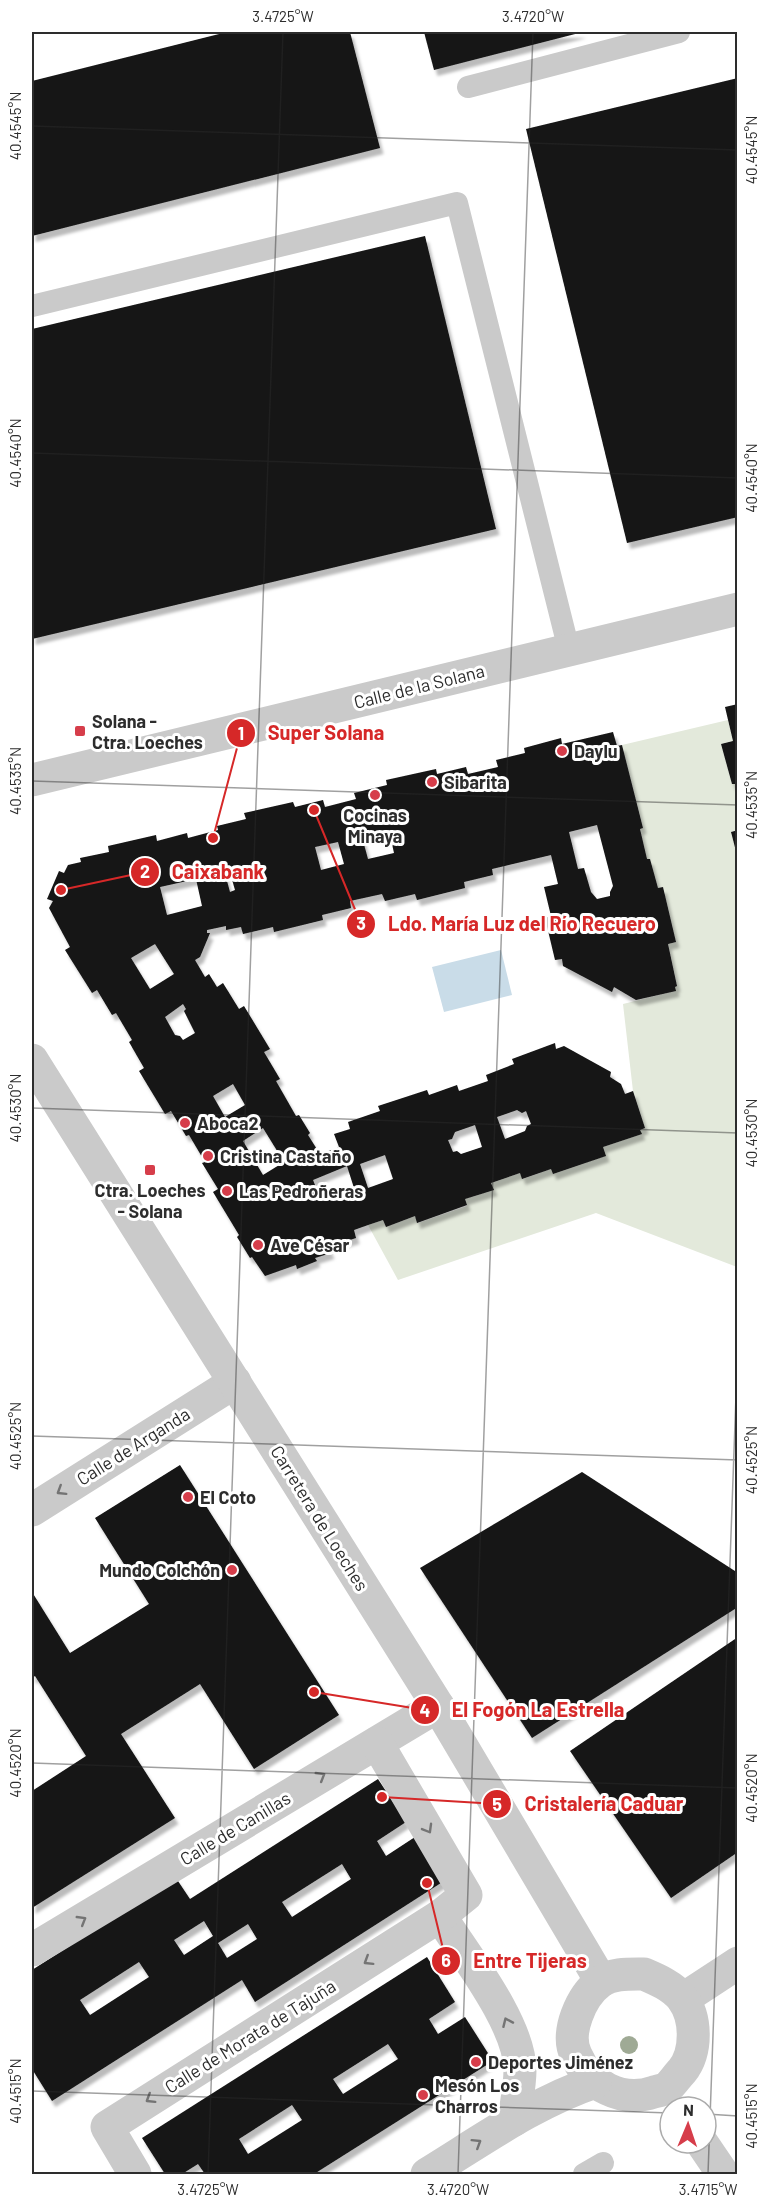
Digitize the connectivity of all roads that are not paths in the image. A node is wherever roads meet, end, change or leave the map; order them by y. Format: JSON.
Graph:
{"nodes":[{"id":1,"x":679,"y":32,"type":"edge"},
{"id":2,"x":468,"y":87,"type":"dead end"},
{"id":3,"x":32,"y":306,"type":"edge"},
{"id":4,"x":738,"y":609,"type":"edge"},
{"id":5,"x":569,"y":650,"type":"junction"},
{"id":6,"x":32,"y":780,"type":"edge"},
{"id":7,"x":32,"y":1060,"type":"edge"},
{"id":8,"x":235,"y":1382,"type":"junction"},
{"id":9,"x":32,"y":1510,"type":"edge"},
{"id":10,"x":438,"y":1706,"type":"junction"},
{"id":11,"x":377,"y":1743,"type":"junction"},
{"id":12,"x":440,"y":1916,"type":"junction"},
{"id":13,"x":32,"y":1950,"type":"edge"},
{"id":14,"x":738,"y":1963,"type":"edge"},
{"id":15,"x":600,"y":1981,"type":"junction"},
{"id":16,"x":683,"y":1999,"type":"junction"},
{"id":17,"x":595,"y":2082,"type":"junction"},
{"id":18,"x":673,"y":2095,"type":"edge"},
{"id":19,"x":658,"y":2096,"type":"edge"},
{"id":20,"x":514,"y":2120,"type":"junction"},
{"id":21,"x":710,"y":2155,"type":"edge"},
{"id":22,"x":603,"y":2163,"type":"dead end"},
{"id":23,"x":135,"y":2175,"type":"edge"},
{"id":24,"x":427,"y":2175,"type":"edge"},
{"id":25,"x":584,"y":2175,"type":"edge"},
{"id":26,"x":723,"y":2175,"type":"edge"}],
"edges":[{"from":1,"to":2,"type":"lane"},
{"from":3,"to":5,"type":"lane"},
{"from":4,"to":5,"type":"street","name":"Calle de la Solana"},
{"from":5,"to":6,"type":"street","name":"Calle de la Solana"},
{"from":7,"to":8,"type":"street","name":"Carretera de Loeches"},
{"from":8,"to":9,"type":"street","name":"Calle de Arganda","one_way":true},
{"from":8,"to":10,"type":"street","name":"Carretera de Loeches"},
{"from":10,"to":11,"type":"street","name":"Calle de Canillas"},
{"from":10,"to":15,"type":"street","name":"Carretera de Loeches"},
{"from":11,"to":12,"type":"street","name":"Calle de Morata de Tajuña","one_way":true},
{"from":13,"to":11,"type":"street","name":"Calle de Canillas","one_way":true},
{"from":20,"to":12,"type":"street","one_way":true},
{"from":12,"to":23,"type":"street","name":"Calle de Morata de Tajuña","one_way":true},
{"from":14,"to":16,"type":"street"},
{"from":15,"to":16,"type":"street"},
{"from":15,"to":17,"type":"street"},
{"from":16,"to":18,"type":"street"},
{"from":17,"to":19,"type":"street"},
{"from":17,"to":20,"type":"street"},
{"from":24,"to":20,"type":"street","one_way":true},
{"from":21,"to":26,"type":"street"},
{"from":22,"to":25,"type":"lane"}]}
